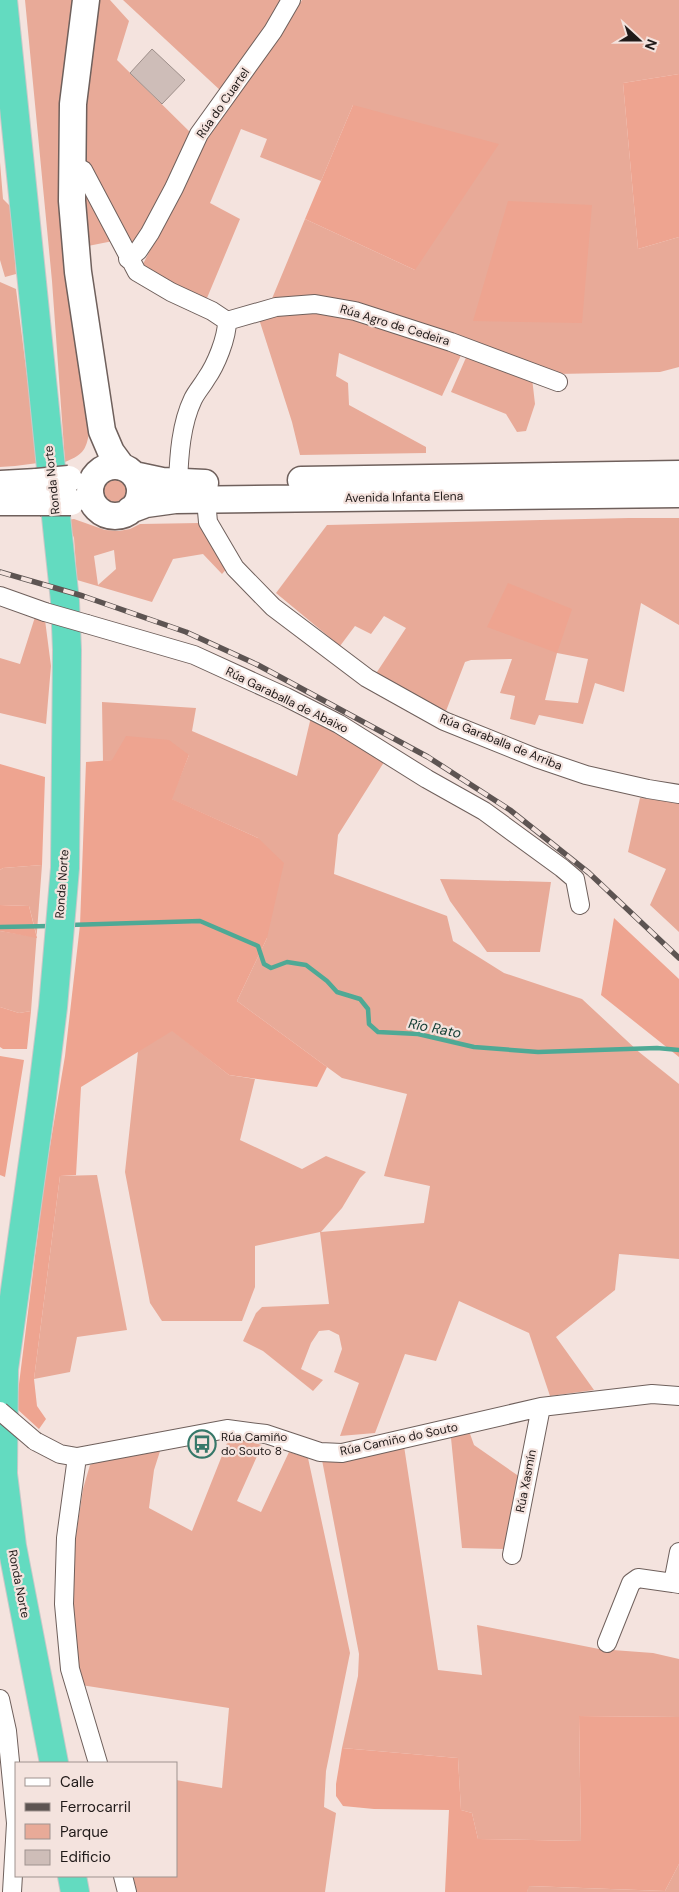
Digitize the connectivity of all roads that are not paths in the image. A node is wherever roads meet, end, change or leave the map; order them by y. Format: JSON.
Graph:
{"nodes":[{"id":1,"x":3,"y":0,"type":"edge"},
{"id":2,"x":86,"y":0,"type":"edge"},
{"id":3,"x":291,"y":0,"type":"edge"},
{"id":4,"x":71,"y":166,"type":"junction"},
{"id":5,"x":128,"y":259,"type":"junction"},
{"id":6,"x":227,"y":321,"type":"junction"},
{"id":7,"x":558,"y":382,"type":"dead end"},
{"id":8,"x":679,"y":474,"type":"edge"},
{"id":9,"x":98,"y":478,"type":"junction"},
{"id":10,"x":178,"y":482,"type":"junction"},
{"id":11,"x":0,"y":484,"type":"edge"},
{"id":12,"x":38,"y":492,"type":"junction"},
{"id":13,"x":679,"y":494,"type":"edge"},
{"id":14,"x":206,"y":500,"type":"junction"},
{"id":15,"x":0,"y":502,"type":"edge"},
{"id":16,"x":130,"y":510,"type":"junction"},
{"id":17,"x":0,"y":596,"type":"edge"},
{"id":18,"x":679,"y":794,"type":"edge"},
{"id":19,"x":580,"y":905,"type":"dead end"},
{"id":20,"x":679,"y":1396,"type":"edge"},
{"id":21,"x":541,"y":1407,"type":"junction"},
{"id":22,"x":0,"y":1410,"type":"edge"},
{"id":23,"x":77,"y":1457,"type":"junction"},
{"id":24,"x":679,"y":1552,"type":"edge"},
{"id":25,"x":512,"y":1555,"type":"dead end"},
{"id":26,"x":676,"y":1584,"type":"edge"},
{"id":27,"x":607,"y":1643,"type":"dead end"},
{"id":28,"x":0,"y":1698,"type":"edge"},
{"id":29,"x":4,"y":1731,"type":"edge"},
{"id":30,"x":54,"y":1762,"type":"edge"},
{"id":31,"x":98,"y":1762,"type":"edge"},
{"id":32,"x":15,"y":1815,"type":"edge"},
{"id":33,"x":15,"y":1840,"type":"edge"},
{"id":34,"x":72,"y":1877,"type":"edge"},
{"id":35,"x":123,"y":1877,"type":"edge"},
{"id":36,"x":12,"y":1892,"type":"edge"},
{"id":37,"x":75,"y":1892,"type":"edge"},
{"id":38,"x":127,"y":1892,"type":"edge"}],
"edges":[{"from":1,"to":30,"type":"highway","name":"Ronda Norte"},
{"from":2,"to":4,"type":"street"},
{"from":3,"to":5,"type":"street","name":"Rúa do Cuartel"},
{"from":4,"to":5,"type":"street"},
{"from":4,"to":9,"type":"street"},
{"from":5,"to":6,"type":"street"},
{"from":6,"to":7,"type":"street","name":"Rúa Agro de Cedeira"},
{"from":6,"to":10,"type":"street"},
{"from":8,"to":10,"type":"street","name":"Avenida Infanta Elena"},
{"from":9,"to":10,"type":"street","name":"Avenida Infanta Elena"},
{"from":9,"to":12,"type":"street","name":"Avenida Infanta Elena","bridge":true},
{"from":9,"to":16,"type":"street","name":"Avenida Infanta Elena"},
{"from":9,"to":16,"type":"street"},
{"from":11,"to":12,"type":"street","name":"Avenida Infanta Elena"},
{"from":12,"to":15,"type":"street","name":"Avenida Infanta Elena"},
{"from":13,"to":14,"type":"street","name":"Avenida Infanta Elena"},
{"from":14,"to":16,"type":"street","name":"Avenida Infanta Elena"},
{"from":14,"to":18,"type":"street","name":"Rúa Garaballa de Arriba"},
{"from":17,"to":19,"type":"street","name":"Rúa Garaballa de Abaixo","bridge":true},
{"from":20,"to":21,"type":"street","name":"Rúa Camiño do Souto"},
{"from":21,"to":23,"type":"street","name":"Rúa Camiño do Souto"},
{"from":21,"to":25,"type":"street","name":"Rúa Xasmín"},
{"from":22,"to":23,"type":"street","name":"Rúa Camiño do Souto","bridge":true},
{"from":23,"to":31,"type":"street"},
{"from":24,"to":26,"type":"street"},
{"from":26,"to":27,"type":"street"},
{"from":28,"to":29,"type":"street"},
{"from":29,"to":32,"type":"street"},
{"from":33,"to":36,"type":"street"},
{"from":34,"to":37,"type":"highway"},
{"from":35,"to":38,"type":"street"}]}
